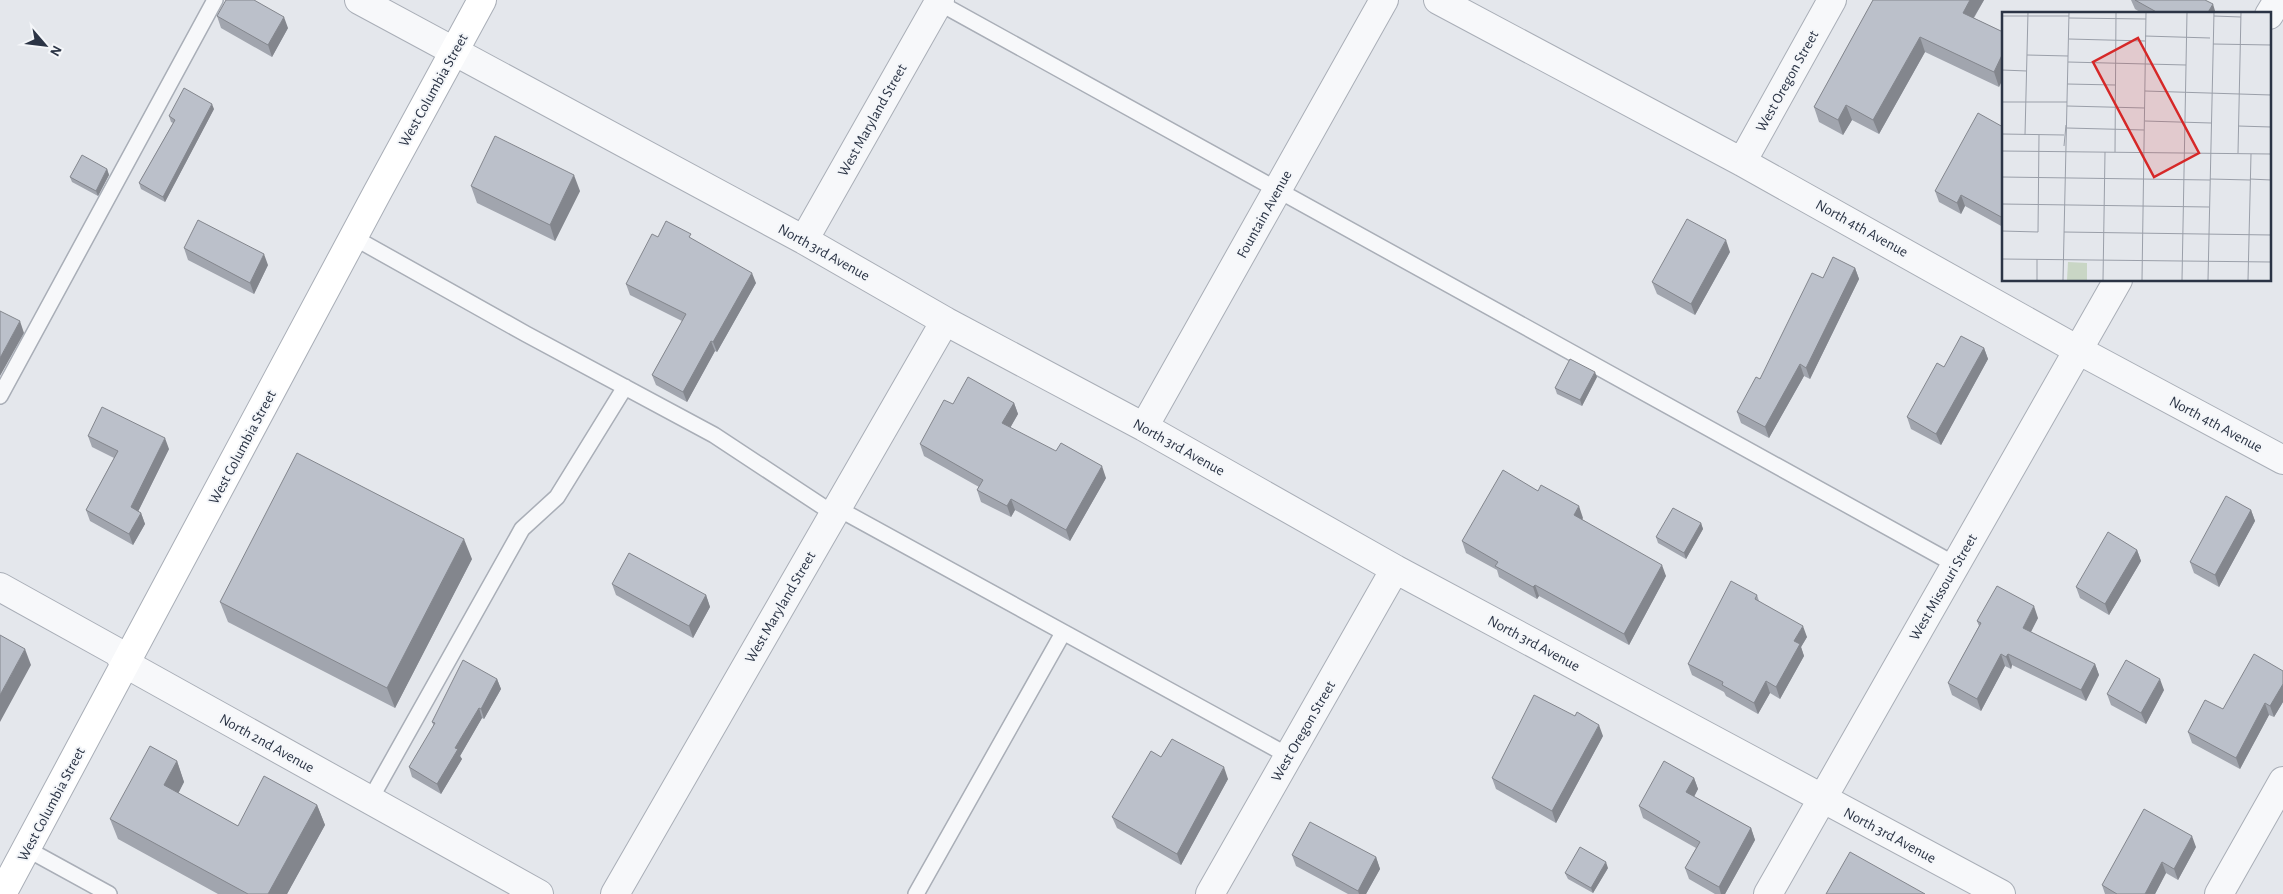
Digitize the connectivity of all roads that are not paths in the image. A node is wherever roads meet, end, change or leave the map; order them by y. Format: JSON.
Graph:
{"nodes":[{"id":1,"x":215,"y":0,"type":"edge"},
{"id":2,"x":358,"y":0,"type":"edge"},
{"id":3,"x":482,"y":0,"type":"edge"},
{"id":4,"x":1384,"y":0,"type":"edge"},
{"id":5,"x":1438,"y":0,"type":"edge"},
{"id":6,"x":1832,"y":0,"type":"edge"},
{"id":7,"x":2278,"y":0,"type":"edge"},
{"id":8,"x":937,"y":1,"type":"edge"},
{"id":9,"x":2270,"y":13,"type":"edge"},
{"id":10,"x":453,"y":52,"type":"junction"},
{"id":11,"x":1742,"y":162,"type":"junction"},
{"id":12,"x":1278,"y":188,"type":"junction"},
{"id":13,"x":353,"y":237,"type":"junction"},
{"id":14,"x":804,"y":240,"type":"junction"},
{"id":15,"x":2117,"y":281,"type":"edge"},
{"id":16,"x":945,"y":321,"type":"junction"},
{"id":17,"x":2078,"y":350,"type":"junction"},
{"id":18,"x":625,"y":387,"type":"junction"},
{"id":19,"x":0,"y":396,"type":"edge"},
{"id":20,"x":1144,"y":427,"type":"junction"},
{"id":21,"x":2283,"y":460,"type":"edge"},
{"id":22,"x":836,"y":511,"type":"junction"},
{"id":23,"x":1956,"y":565,"type":"junction"},
{"id":24,"x":1395,"y":569,"type":"junction"},
{"id":25,"x":0,"y":587,"type":"edge"},
{"id":26,"x":1063,"y":633,"type":"junction"},
{"id":27,"x":126,"y":664,"type":"junction"},
{"id":28,"x":1289,"y":756,"type":"junction"},
{"id":29,"x":2283,"y":781,"type":"edge"},
{"id":30,"x":1822,"y":799,"type":"junction"},
{"id":31,"x":370,"y":800,"type":"junction"},
{"id":32,"x":27,"y":849,"type":"junction"},
{"id":33,"x":508,"y":887,"type":"edge"},
{"id":34,"x":2,"y":894,"type":"edge"},
{"id":35,"x":109,"y":894,"type":"edge"},
{"id":36,"x":539,"y":894,"type":"edge"},
{"id":37,"x":615,"y":894,"type":"edge"},
{"id":38,"x":916,"y":894,"type":"edge"},
{"id":39,"x":1210,"y":894,"type":"edge"},
{"id":40,"x":1768,"y":894,"type":"edge"},
{"id":41,"x":2000,"y":894,"type":"edge"},
{"id":42,"x":2219,"y":894,"type":"edge"}],
"edges":[{"from":1,"to":19,"type":"lane"},
{"from":2,"to":10,"type":"street","name":"North 3rd Avenue"},
{"from":3,"to":10,"type":"main road","name":"West Columbia Street"},
{"from":4,"to":12,"type":"street","name":"Fountain Avenue"},
{"from":5,"to":11,"type":"street","name":"North 4th Avenue"},
{"from":6,"to":11,"type":"street","name":"West Oregon Street"},
{"from":7,"to":9,"type":"street"},
{"from":8,"to":12,"type":"lane"},
{"from":8,"to":14,"type":"street","name":"West Maryland Street"},
{"from":10,"to":13,"type":"main road","name":"West Columbia Street"},
{"from":10,"to":14,"type":"street","name":"North 3rd Avenue"},
{"from":11,"to":17,"type":"street","name":"North 4th Avenue"},
{"from":12,"to":20,"type":"street","name":"Fountain Avenue"},
{"from":12,"to":23,"type":"lane"},
{"from":13,"to":18,"type":"lane"},
{"from":13,"to":27,"type":"main road","name":"West Columbia Street"},
{"from":14,"to":16,"type":"street","name":"North 3rd Avenue"},
{"from":15,"to":17,"type":"street","name":"West Missouri Street"},
{"from":16,"to":20,"type":"street","name":"North 3rd Avenue"},
{"from":16,"to":22,"type":"street","name":"West Maryland Street"},
{"from":17,"to":21,"type":"street","name":"North 4th Avenue"},
{"from":17,"to":23,"type":"street","name":"West Missouri Street"},
{"from":18,"to":22,"type":"lane"},
{"from":18,"to":31,"type":"lane"},
{"from":20,"to":24,"type":"street","name":"North 3rd Avenue"},
{"from":22,"to":26,"type":"lane"},
{"from":22,"to":37,"type":"street","name":"West Maryland Street"},
{"from":23,"to":30,"type":"street","name":"West Missouri Street"},
{"from":24,"to":28,"type":"street","name":"West Oregon Street"},
{"from":24,"to":30,"type":"street","name":"North 3rd Avenue"},
{"from":25,"to":27,"type":"street","name":"North 2nd Avenue"},
{"from":26,"to":28,"type":"lane"},
{"from":26,"to":38,"type":"lane"},
{"from":27,"to":31,"type":"street","name":"North 2nd Avenue"},
{"from":27,"to":32,"type":"main road","name":"West Columbia Street"},
{"from":28,"to":39,"type":"street","name":"West Oregon Street"},
{"from":29,"to":42,"type":"street"},
{"from":30,"to":40,"type":"street","name":"West Missouri Street"},
{"from":30,"to":41,"type":"street","name":"North 3rd Avenue"},
{"from":31,"to":33,"type":"street","name":"North 2nd Avenue"},
{"from":32,"to":34,"type":"main road","name":"West Columbia Street"},
{"from":32,"to":35,"type":"lane"},
{"from":33,"to":36,"type":"street","name":"North 2nd Avenue"}]}
